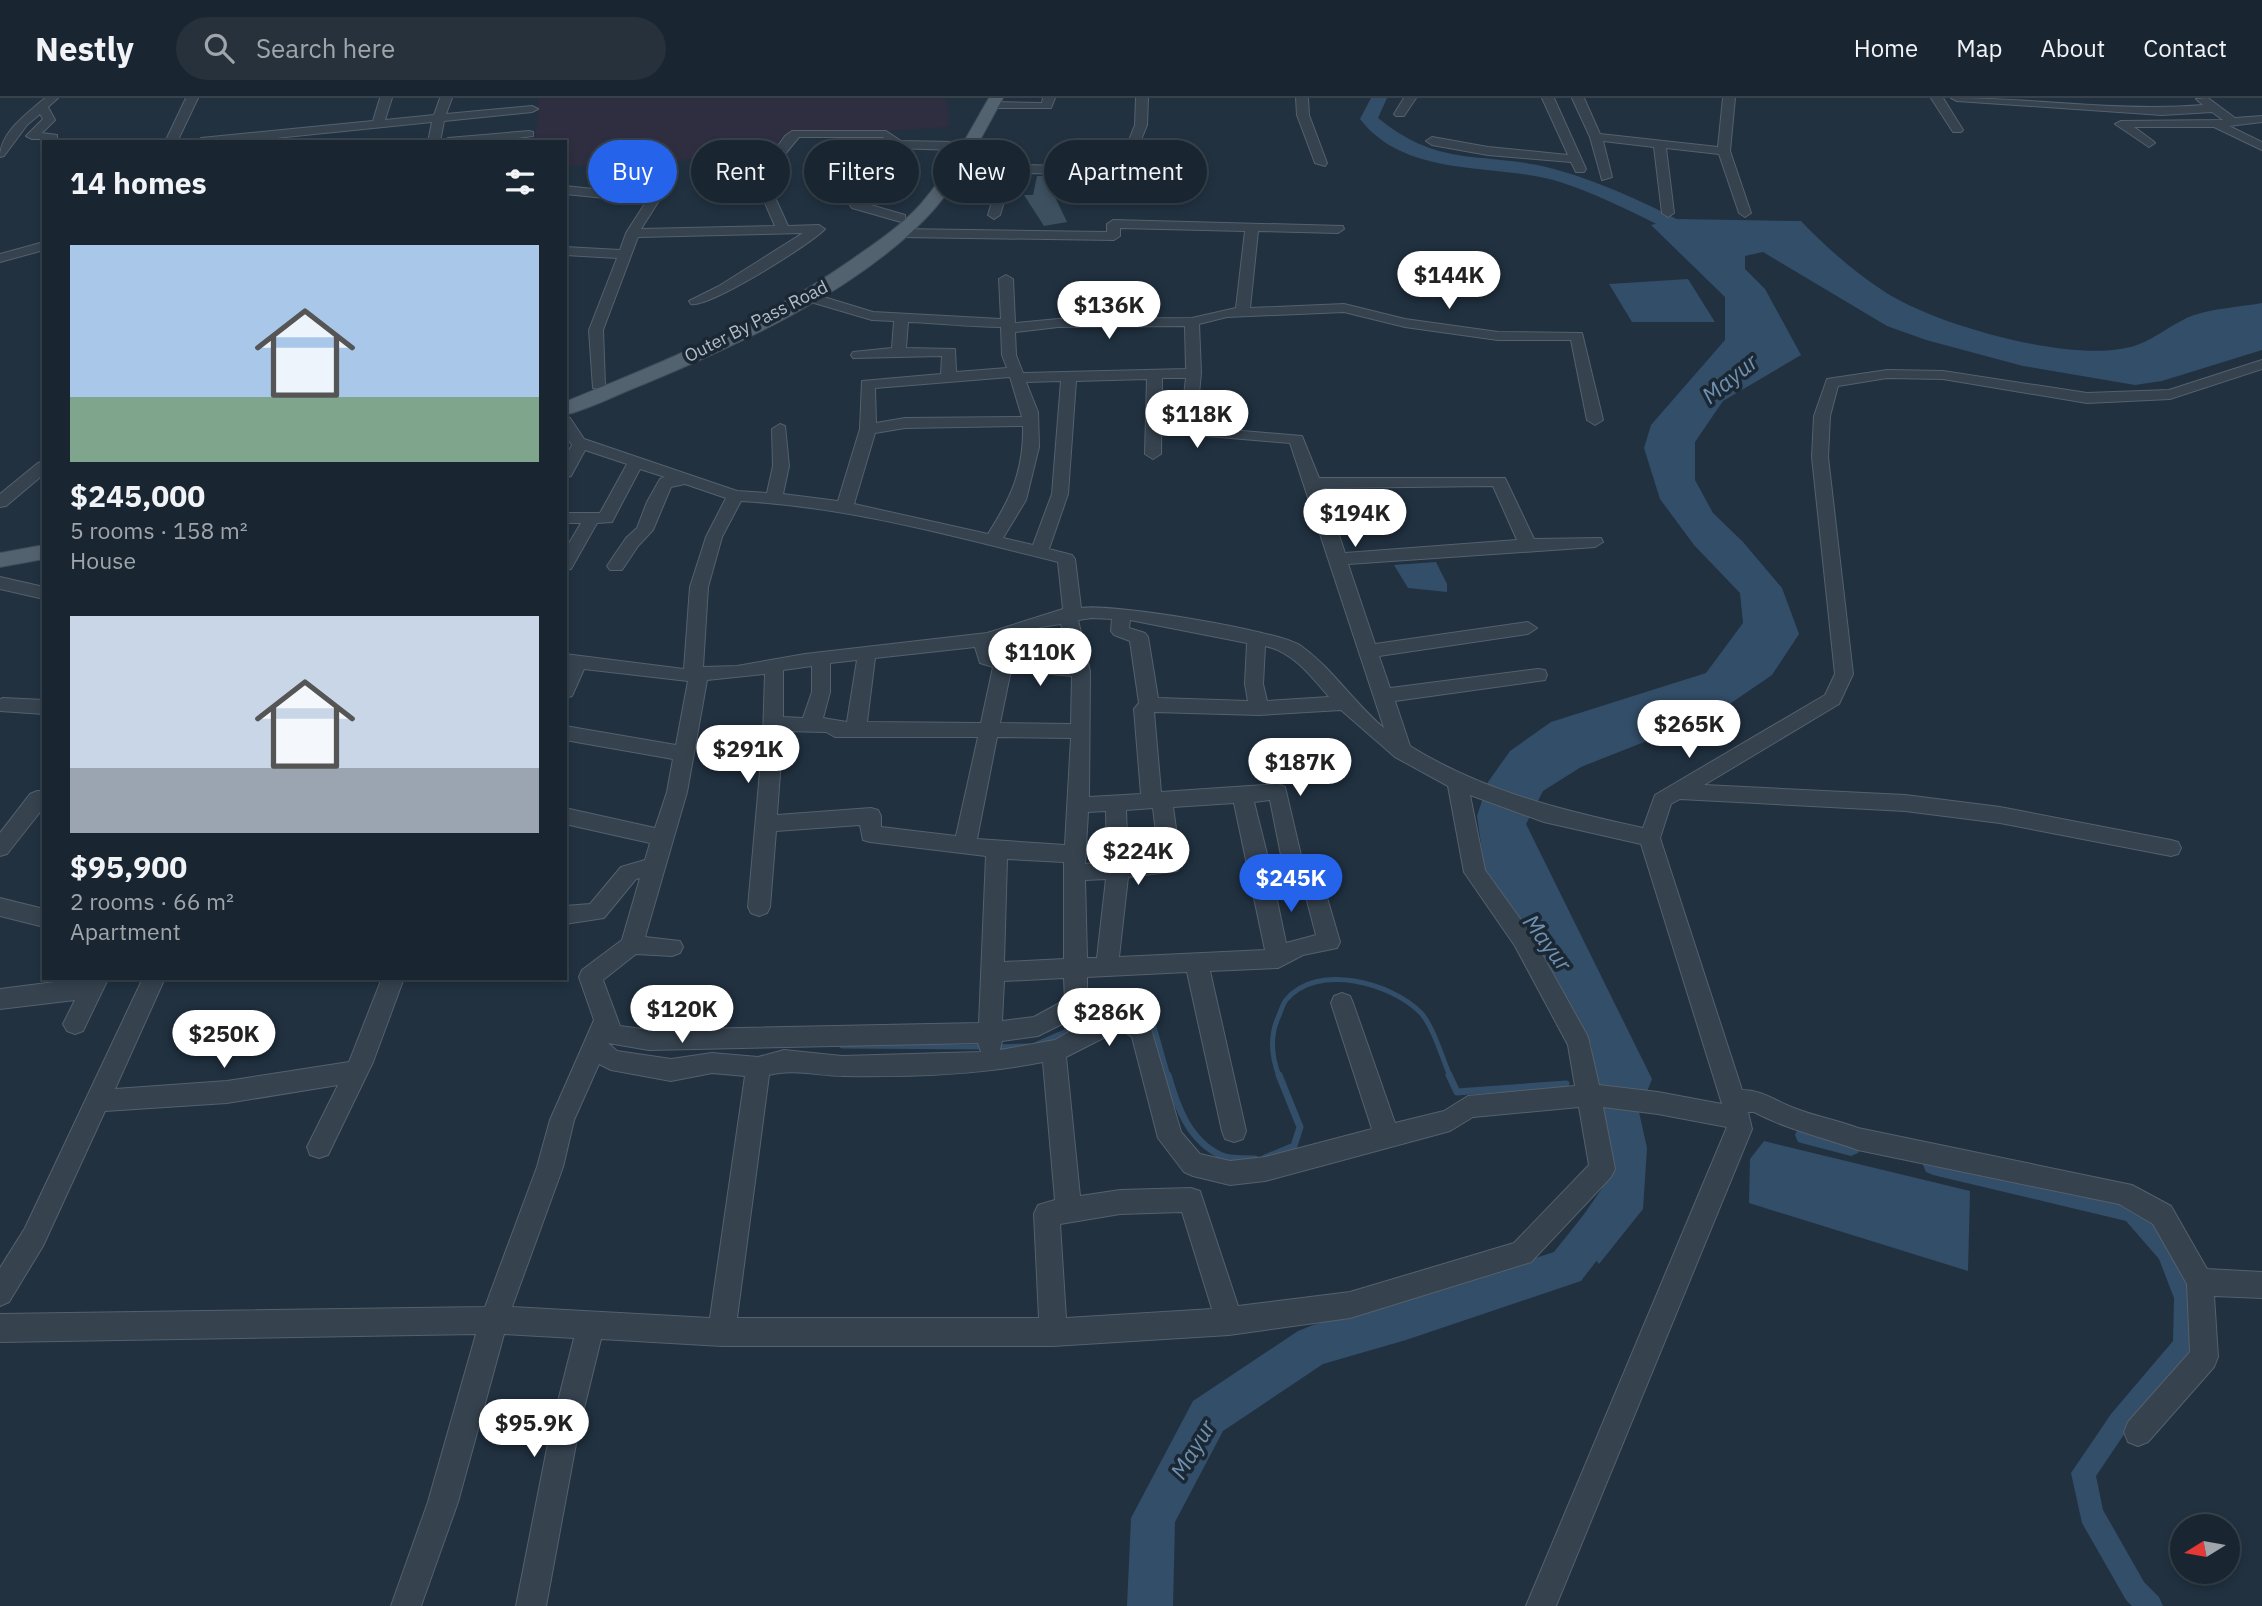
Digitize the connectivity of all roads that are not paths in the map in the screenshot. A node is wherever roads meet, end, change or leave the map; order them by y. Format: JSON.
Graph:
{"nodes":[{"id":1,"x":52,"y":98,"type":"edge"},
{"id":2,"x":192,"y":98,"type":"edge"},
{"id":3,"x":386,"y":98,"type":"edge"},
{"id":4,"x":446,"y":98,"type":"edge"},
{"id":5,"x":1049,"y":98,"type":"edge"},
{"id":6,"x":1142,"y":98,"type":"edge"},
{"id":7,"x":1302,"y":98,"type":"edge"},
{"id":8,"x":1410,"y":98,"type":"edge"},
{"id":9,"x":1548,"y":98,"type":"edge"},
{"id":10,"x":1578,"y":98,"type":"edge"},
{"id":11,"x":1729,"y":98,"type":"edge"},
{"id":12,"x":1928,"y":98,"type":"edge"},
{"id":13,"x":1937,"y":98,"type":"edge"},
{"id":14,"x":1956,"y":98,"type":"edge"},
{"id":15,"x":2201,"y":98,"type":"edge"},
{"id":16,"x":991,"y":100,"type":"edge"},
{"id":17,"x":533,"y":104,"type":"edge"},
{"id":18,"x":42,"y":107,"type":"junction"},
{"id":19,"x":2214,"y":108,"type":"junction"},
{"id":20,"x":1400,"y":114,"type":"dead end"},
{"id":21,"x":439,"y":118,"type":"junction"},
{"id":22,"x":2262,"y":119,"type":"edge"},
{"id":23,"x":2233,"y":122,"type":"junction"},
{"id":24,"x":378,"y":124,"type":"junction"},
{"id":25,"x":2216,"y":124,"type":"junction"},
{"id":26,"x":341,"y":128,"type":"junction"},
{"id":27,"x":1957,"y":130,"type":"dead end"},
{"id":28,"x":53,"y":137,"type":"dead end"},
{"id":29,"x":1597,"y":137,"type":"junction"},
{"id":30,"x":528,"y":138,"type":"edge"},
{"id":31,"x":173,"y":140,"type":"edge"},
{"id":32,"x":221,"y":140,"type":"edge"},
{"id":33,"x":336,"y":140,"type":"edge"},
{"id":34,"x":434,"y":140,"type":"edge"},
{"id":35,"x":488,"y":140,"type":"edge"},
{"id":36,"x":959,"y":140,"type":"edge"},
{"id":37,"x":968,"y":140,"type":"edge"},
{"id":38,"x":1135,"y":140,"type":"edge"},
{"id":39,"x":1432,"y":141,"type":"dead end"},
{"id":40,"x":2149,"y":143,"type":"dead end"},
{"id":41,"x":1660,"y":144,"type":"junction"},
{"id":42,"x":933,"y":145,"type":"edge"},
{"id":43,"x":2262,"y":146,"type":"edge"},
{"id":44,"x":1724,"y":151,"type":"junction"},
{"id":45,"x":0,"y":153,"type":"edge"},
{"id":46,"x":1321,"y":163,"type":"dead end"},
{"id":47,"x":1606,"y":177,"type":"dead end"},
{"id":48,"x":933,"y":179,"type":"edge"},
{"id":49,"x":567,"y":190,"type":"edge"},
{"id":50,"x":933,"y":199,"type":"edge"},
{"id":51,"x":858,"y":203,"type":"edge"},
{"id":52,"x":998,"y":203,"type":"edge"},
{"id":53,"x":1668,"y":213,"type":"dead end"},
{"id":54,"x":1745,"y":214,"type":"dead end"},
{"id":55,"x":994,"y":215,"type":"dead end"},
{"id":56,"x":901,"y":226,"type":"junction"},
{"id":57,"x":1252,"y":228,"type":"junction"},
{"id":58,"x":783,"y":229,"type":"junction"},
{"id":59,"x":1338,"y":229,"type":"dead end"},
{"id":60,"x":632,"y":233,"type":"junction"},
{"id":61,"x":42,"y":247,"type":"edge"},
{"id":62,"x":567,"y":251,"type":"edge"},
{"id":63,"x":623,"y":254,"type":"junction"},
{"id":64,"x":0,"y":258,"type":"edge"},
{"id":65,"x":1006,"y":279,"type":"dead end"},
{"id":66,"x":809,"y":297,"type":"junction"},
{"id":67,"x":696,"y":301,"type":"dead end"},
{"id":68,"x":1242,"y":313,"type":"junction"},
{"id":69,"x":902,"y":317,"type":"junction"},
{"id":70,"x":1192,"y":322,"type":"junction"},
{"id":71,"x":1008,"y":326,"type":"junction"},
{"id":72,"x":899,"y":352,"type":"junction"},
{"id":73,"x":2262,"y":364,"type":"edge"},
{"id":74,"x":1080,"y":371,"type":"junction"},
{"id":75,"x":1155,"y":373,"type":"junction"},
{"id":76,"x":1194,"y":373,"type":"junction"},
{"id":77,"x":1016,"y":375,"type":"junction"},
{"id":78,"x":948,"y":377,"type":"junction"},
{"id":79,"x":867,"y":384,"type":"junction"},
{"id":80,"x":598,"y":385,"type":"junction"},
{"id":81,"x":567,"y":398,"type":"edge"},
{"id":82,"x":567,"y":408,"type":"edge"},
{"id":83,"x":1595,"y":420,"type":"dead end"},
{"id":84,"x":1031,"y":421,"type":"junction"},
{"id":85,"x":567,"y":426,"type":"edge"},
{"id":86,"x":780,"y":429,"type":"dead end"},
{"id":87,"x":868,"y":429,"type":"junction"},
{"id":88,"x":575,"y":444,"type":"edge"},
{"id":89,"x":1153,"y":454,"type":"dead end"},
{"id":90,"x":635,"y":463,"type":"junction"},
{"id":91,"x":567,"y":467,"type":"edge"},
{"id":92,"x":42,"y":468,"type":"edge"},
{"id":93,"x":681,"y":479,"type":"junction"},
{"id":94,"x":1313,"y":483,"type":"junction"},
{"id":95,"x":735,"y":496,"type":"junction"},
{"id":96,"x":774,"y":498,"type":"junction"},
{"id":97,"x":0,"y":502,"type":"edge"},
{"id":98,"x":844,"y":509,"type":"junction"},
{"id":99,"x":567,"y":518,"type":"edge"},
{"id":100,"x":592,"y":518,"type":"junction"},
{"id":101,"x":992,"y":541,"type":"junction"},
{"id":102,"x":1595,"y":542,"type":"dead end"},
{"id":103,"x":1528,"y":545,"type":"junction"},
{"id":104,"x":42,"y":552,"type":"edge"},
{"id":105,"x":1040,"y":553,"type":"junction"},
{"id":106,"x":1338,"y":559,"type":"junction"},
{"id":107,"x":0,"y":560,"type":"edge"},
{"id":108,"x":42,"y":561,"type":"edge"},
{"id":109,"x":567,"y":562,"type":"edge"},
{"id":110,"x":616,"y":566,"type":"dead end"},
{"id":111,"x":0,"y":569,"type":"edge"},
{"id":112,"x":0,"y":583,"type":"edge"},
{"id":113,"x":42,"y":593,"type":"edge"},
{"id":114,"x":1071,"y":614,"type":"junction"},
{"id":115,"x":1121,"y":614,"type":"junction"},
{"id":116,"x":1528,"y":628,"type":"dead end"},
{"id":117,"x":1256,"y":638,"type":"junction"},
{"id":118,"x":982,"y":640,"type":"junction"},
{"id":119,"x":1368,"y":651,"type":"junction"},
{"id":120,"x":867,"y":653,"type":"junction"},
{"id":121,"x":821,"y":658,"type":"junction"},
{"id":122,"x":572,"y":661,"type":"edge"},
{"id":123,"x":1003,"y":663,"type":"junction"},
{"id":124,"x":774,"y":666,"type":"junction"},
{"id":125,"x":1081,"y":671,"type":"junction"},
{"id":126,"x":696,"y":674,"type":"junction"},
{"id":127,"x":1538,"y":675,"type":"dead end"},
{"id":128,"x":567,"y":682,"type":"edge"},
{"id":129,"x":1383,"y":696,"type":"junction"},
{"id":130,"x":1345,"y":703,"type":"junction"},
{"id":131,"x":3,"y":705,"type":"dead end"},
{"id":132,"x":1149,"y":705,"type":"junction"},
{"id":133,"x":42,"y":707,"type":"edge"},
{"id":134,"x":1259,"y":708,"type":"junction"},
{"id":135,"x":773,"y":724,"type":"junction"},
{"id":136,"x":811,"y":724,"type":"junction"},
{"id":137,"x":856,"y":729,"type":"junction"},
{"id":138,"x":989,"y":729,"type":"junction"},
{"id":139,"x":1081,"y":731,"type":"junction"},
{"id":140,"x":567,"y":733,"type":"edge"},
{"id":141,"x":684,"y":754,"type":"junction"},
{"id":142,"x":1402,"y":754,"type":"junction"},
{"id":143,"x":1466,"y":785,"type":"junction"},
{"id":144,"x":1678,"y":791,"type":"junction"},
{"id":145,"x":1242,"y":795,"type":"junction"},
{"id":146,"x":42,"y":796,"type":"edge"},
{"id":147,"x":1157,"y":801,"type":"junction"},
{"id":148,"x":1116,"y":803,"type":"junction"},
{"id":149,"x":1079,"y":805,"type":"junction"},
{"id":150,"x":567,"y":816,"type":"edge"},
{"id":151,"x":766,"y":824,"type":"junction"},
{"id":152,"x":662,"y":838,"type":"junction"},
{"id":153,"x":1650,"y":838,"type":"junction"},
{"id":154,"x":965,"y":845,"type":"junction"},
{"id":155,"x":0,"y":848,"type":"edge"},
{"id":156,"x":2171,"y":848,"type":"dead end"},
{"id":157,"x":997,"y":850,"type":"junction"},
{"id":158,"x":1074,"y":864,"type":"junction"},
{"id":159,"x":654,"y":866,"type":"junction"},
{"id":160,"x":1118,"y":869,"type":"junction"},
{"id":161,"x":1262,"y":878,"type":"junction"},
{"id":162,"x":1296,"y":878,"type":"junction"},
{"id":163,"x":0,"y":907,"type":"edge"},
{"id":164,"x":759,"y":907,"type":"dead end"},
{"id":165,"x":567,"y":915,"type":"edge"},
{"id":166,"x":42,"y":918,"type":"edge"},
{"id":167,"x":632,"y":945,"type":"junction"},
{"id":168,"x":672,"y":947,"type":"dead end"},
{"id":169,"x":1278,"y":959,"type":"junction"},
{"id":170,"x":1197,"y":963,"type":"junction"},
{"id":171,"x":1107,"y":968,"type":"junction"},
{"id":172,"x":1076,"y":970,"type":"junction"},
{"id":173,"x":991,"y":972,"type":"junction"},
{"id":174,"x":153,"y":980,"type":"edge"},
{"id":175,"x":392,"y":980,"type":"edge"},
{"id":176,"x":95,"y":983,"type":"edge"},
{"id":177,"x":0,"y":999,"type":"edge"},
{"id":178,"x":1342,"y":1003,"type":"dead end"},
{"id":179,"x":1079,"y":1007,"type":"junction"},
{"id":180,"x":606,"y":1020,"type":"junction"},
{"id":181,"x":75,"y":1024,"type":"dead end"},
{"id":182,"x":1088,"y":1033,"type":"junction"},
{"id":183,"x":990,"y":1044,"type":"junction"},
{"id":184,"x":594,"y":1046,"type":"junction"},
{"id":185,"x":1054,"y":1050,"type":"junction"},
{"id":186,"x":758,"y":1067,"type":"junction"},
{"id":187,"x":356,"y":1071,"type":"junction"},
{"id":188,"x":1591,"y":1095,"type":"junction"},
{"id":189,"x":95,"y":1101,"type":"junction"},
{"id":190,"x":1735,"y":1109,"type":"junction"},
{"id":191,"x":1234,"y":1131,"type":"dead end"},
{"id":192,"x":1387,"y":1137,"type":"junction"},
{"id":193,"x":319,"y":1147,"type":"dead end"},
{"id":194,"x":1069,"y":1210,"type":"junction"},
{"id":195,"x":2200,"y":1282,"type":"junction"},
{"id":196,"x":2262,"y":1285,"type":"edge"},
{"id":197,"x":0,"y":1293,"type":"edge"},
{"id":198,"x":494,"y":1320,"type":"junction"},
{"id":199,"x":1229,"y":1321,"type":"junction"},
{"id":200,"x":591,"y":1323,"type":"junction"},
{"id":201,"x":0,"y":1328,"type":"edge"},
{"id":202,"x":722,"y":1332,"type":"junction"},
{"id":203,"x":1053,"y":1332,"type":"junction"},
{"id":204,"x":2138,"y":1432,"type":"dead end"},
{"id":205,"x":406,"y":1606,"type":"edge"},
{"id":206,"x":531,"y":1606,"type":"edge"},
{"id":207,"x":1541,"y":1606,"type":"edge"}],
"edges":[{"from":1,"to":18,"type":"street"},
{"from":2,"to":31,"type":"street"},
{"from":3,"to":24,"type":"street"},
{"from":4,"to":21,"type":"street"},
{"from":5,"to":16,"type":"street"},
{"from":6,"to":38,"type":"street"},
{"from":7,"to":46,"type":"street"},
{"from":8,"to":20,"type":"street"},
{"from":9,"to":39,"type":"street"},
{"from":10,"to":29,"type":"street"},
{"from":11,"to":44,"type":"street"},
{"from":12,"to":13,"type":"street"},
{"from":13,"to":27,"type":"street"},
{"from":14,"to":19,"type":"street"},
{"from":15,"to":19,"type":"street"},
{"from":16,"to":36,"type":"main road","name":"Outer By Pass Road"},
{"from":16,"to":37,"type":"main road","name":"Outer By Pass Road"},
{"from":17,"to":21,"type":"street"},
{"from":17,"to":30,"type":"street"},
{"from":18,"to":28,"type":"street"},
{"from":18,"to":45,"type":"street"},
{"from":19,"to":23,"type":"street"},
{"from":21,"to":24,"type":"street"},
{"from":21,"to":34,"type":"street"},
{"from":22,"to":23,"type":"street"},
{"from":23,"to":25,"type":"street"},
{"from":24,"to":26,"type":"street"},
{"from":25,"to":40,"type":"street"},
{"from":25,"to":43,"type":"street"},
{"from":26,"to":32,"type":"street"},
{"from":26,"to":33,"type":"street"},
{"from":29,"to":41,"type":"street"},
{"from":29,"to":47,"type":"street"},
{"from":30,"to":35,"type":"street"},
{"from":41,"to":44,"type":"street"},
{"from":41,"to":53,"type":"street"},
{"from":42,"to":58,"type":"street"},
{"from":44,"to":54,"type":"street"},
{"from":48,"to":56,"type":"main road","name":"Outer By Pass Road"},
{"from":49,"to":60,"type":"street"},
{"from":50,"to":56,"type":"main road","name":"Outer By Pass Road"},
{"from":51,"to":56,"type":"street"},
{"from":52,"to":55,"type":"street"},
{"from":56,"to":57,"type":"street"},
{"from":56,"to":66,"type":"main road","name":"Outer By Pass Road"},
{"from":56,"to":80,"type":"main road","name":"Outer By Pass Road"},
{"from":57,"to":59,"type":"street"},
{"from":57,"to":68,"type":"street"},
{"from":58,"to":60,"type":"street"},
{"from":58,"to":67,"type":"street"},
{"from":60,"to":63,"type":"street"},
{"from":61,"to":64,"type":"street"},
{"from":62,"to":63,"type":"street"},
{"from":63,"to":80,"type":"street"},
{"from":65,"to":71,"type":"street"},
{"from":66,"to":69,"type":"street"},
{"from":66,"to":82,"type":"main road","name":"Outer By Pass Road"},
{"from":68,"to":70,"type":"street"},
{"from":68,"to":83,"type":"street"},
{"from":69,"to":71,"type":"street"},
{"from":69,"to":72,"type":"street"},
{"from":70,"to":71,"type":"street"},
{"from":70,"to":76,"type":"street"},
{"from":71,"to":77,"type":"street"},
{"from":72,"to":78,"type":"street"},
{"from":72,"to":79,"type":"street"},
{"from":73,"to":144,"type":"street"},
{"from":74,"to":75,"type":"street"},
{"from":74,"to":77,"type":"street"},
{"from":74,"to":105,"type":"street"},
{"from":75,"to":76,"type":"street"},
{"from":75,"to":89,"type":"street"},
{"from":76,"to":94,"type":"street"},
{"from":77,"to":78,"type":"street"},
{"from":77,"to":84,"type":"street"},
{"from":78,"to":79,"type":"street"},
{"from":79,"to":87,"type":"street"},
{"from":80,"to":81,"type":"main road","name":"Outer By Pass Road"},
{"from":84,"to":87,"type":"street"},
{"from":84,"to":101,"type":"street"},
{"from":85,"to":88,"type":"street"},
{"from":86,"to":96,"type":"street"},
{"from":87,"to":98,"type":"street"},
{"from":88,"to":90,"type":"street"},
{"from":88,"to":91,"type":"street"},
{"from":90,"to":93,"type":"street"},
{"from":90,"to":100,"type":"street"},
{"from":92,"to":97,"type":"street"},
{"from":93,"to":95,"type":"street"},
{"from":93,"to":110,"type":"street"},
{"from":94,"to":103,"type":"street"},
{"from":94,"to":106,"type":"street"},
{"from":95,"to":96,"type":"street"},
{"from":95,"to":126,"type":"street"},
{"from":96,"to":98,"type":"street"},
{"from":98,"to":101,"type":"street"},
{"from":99,"to":100,"type":"street"},
{"from":100,"to":109,"type":"street"},
{"from":101,"to":105,"type":"street"},
{"from":102,"to":103,"type":"street"},
{"from":103,"to":106,"type":"street"},
{"from":104,"to":107,"type":"main road"},
{"from":105,"to":114,"type":"street"},
{"from":106,"to":119,"type":"street"},
{"from":108,"to":111,"type":"main road"},
{"from":112,"to":113,"type":"street"},
{"from":114,"to":115,"type":"street"},
{"from":114,"to":118,"type":"street"},
{"from":114,"to":125,"type":"street"},
{"from":115,"to":117,"type":"street"},
{"from":115,"to":132,"type":"street"},
{"from":116,"to":119,"type":"street"},
{"from":117,"to":130,"type":"street"},
{"from":117,"to":134,"type":"street"},
{"from":118,"to":120,"type":"street"},
{"from":118,"to":123,"type":"street"},
{"from":119,"to":129,"type":"street"},
{"from":120,"to":121,"type":"street"},
{"from":120,"to":137,"type":"street"},
{"from":121,"to":124,"type":"street"},
{"from":121,"to":136,"type":"street"},
{"from":122,"to":126,"type":"street"},
{"from":122,"to":128,"type":"street"},
{"from":123,"to":125,"type":"street"},
{"from":123,"to":138,"type":"street"},
{"from":124,"to":126,"type":"street"},
{"from":124,"to":135,"type":"street"},
{"from":125,"to":139,"type":"street"},
{"from":126,"to":141,"type":"street"},
{"from":127,"to":129,"type":"street"},
{"from":129,"to":142,"type":"street"},
{"from":130,"to":134,"type":"street"},
{"from":130,"to":142,"type":"street"},
{"from":131,"to":133,"type":"street"},
{"from":132,"to":134,"type":"street"},
{"from":132,"to":147,"type":"street"},
{"from":135,"to":136,"type":"street"},
{"from":135,"to":151,"type":"street"},
{"from":136,"to":137,"type":"street"},
{"from":137,"to":138,"type":"street"},
{"from":138,"to":139,"type":"street"},
{"from":138,"to":154,"type":"street"},
{"from":139,"to":149,"type":"street"},
{"from":140,"to":141,"type":"street"},
{"from":141,"to":152,"type":"street"},
{"from":142,"to":143,"type":"street"},
{"from":143,"to":153,"type":"street"},
{"from":143,"to":188,"type":"street"},
{"from":144,"to":153,"type":"street"},
{"from":144,"to":156,"type":"street"},
{"from":145,"to":147,"type":"street"},
{"from":145,"to":161,"type":"street"},
{"from":145,"to":162,"type":"street"},
{"from":146,"to":155,"type":"street"},
{"from":147,"to":148,"type":"street"},
{"from":147,"to":160,"type":"street"},
{"from":148,"to":149,"type":"street"},
{"from":148,"to":160,"type":"street"},
{"from":149,"to":158,"type":"street"},
{"from":150,"to":152,"type":"street"},
{"from":151,"to":154,"type":"street"},
{"from":151,"to":164,"type":"street"},
{"from":152,"to":159,"type":"street"},
{"from":153,"to":190,"type":"street"},
{"from":154,"to":157,"type":"street"},
{"from":157,"to":158,"type":"street"},
{"from":157,"to":173,"type":"street"},
{"from":158,"to":160,"type":"street"},
{"from":158,"to":172,"type":"street"},
{"from":159,"to":165,"type":"street"},
{"from":159,"to":167,"type":"street"},
{"from":160,"to":171,"type":"street"},
{"from":161,"to":162,"type":"street"},
{"from":161,"to":169,"type":"street"},
{"from":162,"to":169,"type":"street"},
{"from":163,"to":166,"type":"street"},
{"from":167,"to":168,"type":"street"},
{"from":167,"to":180,"type":"street"},
{"from":169,"to":170,"type":"street"},
{"from":170,"to":171,"type":"street"},
{"from":170,"to":191,"type":"street"},
{"from":171,"to":172,"type":"street"},
{"from":172,"to":173,"type":"street"},
{"from":172,"to":179,"type":"street"},
{"from":173,"to":183,"type":"street"},
{"from":174,"to":189,"type":"street"},
{"from":175,"to":187,"type":"street"},
{"from":176,"to":177,"type":"street"},
{"from":176,"to":181,"type":"street"},
{"from":178,"to":192,"type":"street"},
{"from":179,"to":182,"type":"street"},
{"from":179,"to":183,"type":"street"},
{"from":180,"to":183,"type":"street"},
{"from":180,"to":184,"type":"street"},
{"from":182,"to":185,"type":"street"},
{"from":182,"to":192,"type":"street"},
{"from":183,"to":185,"type":"street"},
{"from":183,"to":186,"type":"street"},
{"from":184,"to":186,"type":"street"},
{"from":184,"to":198,"type":"street"},
{"from":185,"to":194,"type":"street"},
{"from":186,"to":202,"type":"street"},
{"from":187,"to":189,"type":"street"},
{"from":187,"to":193,"type":"street"},
{"from":188,"to":190,"type":"street"},
{"from":188,"to":192,"type":"street"},
{"from":188,"to":199,"type":"street"},
{"from":189,"to":197,"type":"street"},
{"from":190,"to":195,"type":"street"},
{"from":190,"to":207,"type":"street"},
{"from":194,"to":199,"type":"street"},
{"from":194,"to":203,"type":"street"},
{"from":195,"to":196,"type":"street"},
{"from":195,"to":204,"type":"street"},
{"from":198,"to":200,"type":"street"},
{"from":198,"to":201,"type":"street"},
{"from":198,"to":205,"type":"street"},
{"from":199,"to":203,"type":"street"},
{"from":200,"to":202,"type":"street"},
{"from":200,"to":206,"type":"street"},
{"from":202,"to":203,"type":"street"}]}
